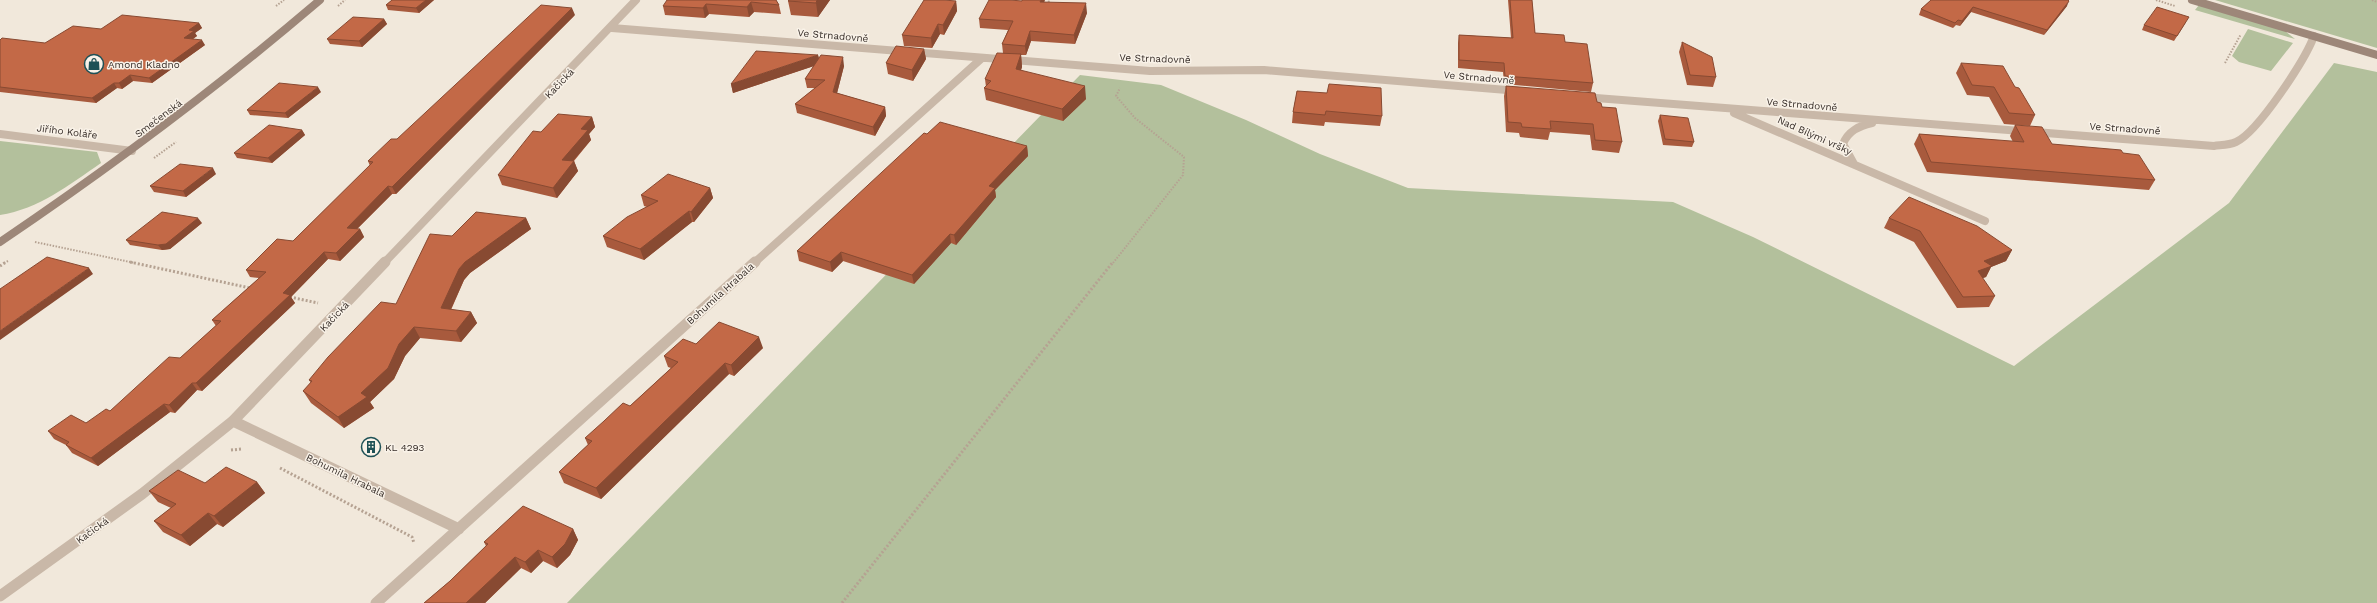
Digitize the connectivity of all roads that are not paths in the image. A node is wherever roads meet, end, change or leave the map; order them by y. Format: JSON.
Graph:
{"nodes":[{"id":1,"x":320,"y":0,"type":"edge"},
{"id":2,"x":636,"y":0,"type":"edge"},
{"id":3,"x":2192,"y":0,"type":"edge"},
{"id":4,"x":612,"y":28,"type":"junction"},
{"id":5,"x":2314,"y":36,"type":"junction"},
{"id":6,"x":2377,"y":55,"type":"edge"},
{"id":7,"x":982,"y":58,"type":"junction"},
{"id":8,"x":1528,"y":92,"type":"edge"},
{"id":9,"x":1574,"y":96,"type":"edge"},
{"id":10,"x":1722,"y":108,"type":"junction"},
{"id":11,"x":1882,"y":121,"type":"junction"},
{"id":12,"x":0,"y":134,"type":"edge"},
{"id":13,"x":132,"y":151,"type":"junction"},
{"id":14,"x":1854,"y":164,"type":"junction"},
{"id":15,"x":1985,"y":221,"type":"dead end"},
{"id":16,"x":0,"y":242,"type":"edge"},
{"id":17,"x":233,"y":421,"type":"junction"},
{"id":18,"x":458,"y":529,"type":"junction"},
{"id":19,"x":0,"y":596,"type":"edge"},
{"id":20,"x":376,"y":603,"type":"edge"}],
"edges":[{"from":1,"to":13,"type":"street","name":"Smečenská"},
{"from":2,"to":4,"type":"street","name":"Kačická"},
{"from":3,"to":5,"type":"street"},
{"from":4,"to":7,"type":"street","name":"Ve Strnadovně"},
{"from":4,"to":17,"type":"street","name":"Kačická"},
{"from":5,"to":6,"type":"street"},
{"from":5,"to":11,"type":"street","name":"Ve Strnadovně"},
{"from":7,"to":8,"type":"street","name":"Ve Strnadovně"},
{"from":7,"to":18,"type":"street","name":"Bohumila Hrabala"},
{"from":9,"to":10,"type":"street","name":"Ve Strnadovně"},
{"from":10,"to":11,"type":"street","name":"Ve Strnadovně"},
{"from":10,"to":14,"type":"street","name":"Nad Bílými vršky"},
{"from":11,"to":14,"type":"street","name":"Nad Bílými vršky"},
{"from":12,"to":13,"type":"street","name":"Jiřího Koláře"},
{"from":13,"to":16,"type":"street","name":"Smečenská"},
{"from":14,"to":15,"type":"street","name":"Nad Bílými vršky"},
{"from":17,"to":18,"type":"street","name":"Bohumila Hrabala"},
{"from":17,"to":19,"type":"street","name":"Kačická"},
{"from":18,"to":20,"type":"street","name":"Bohumila Hrabala"}]}
